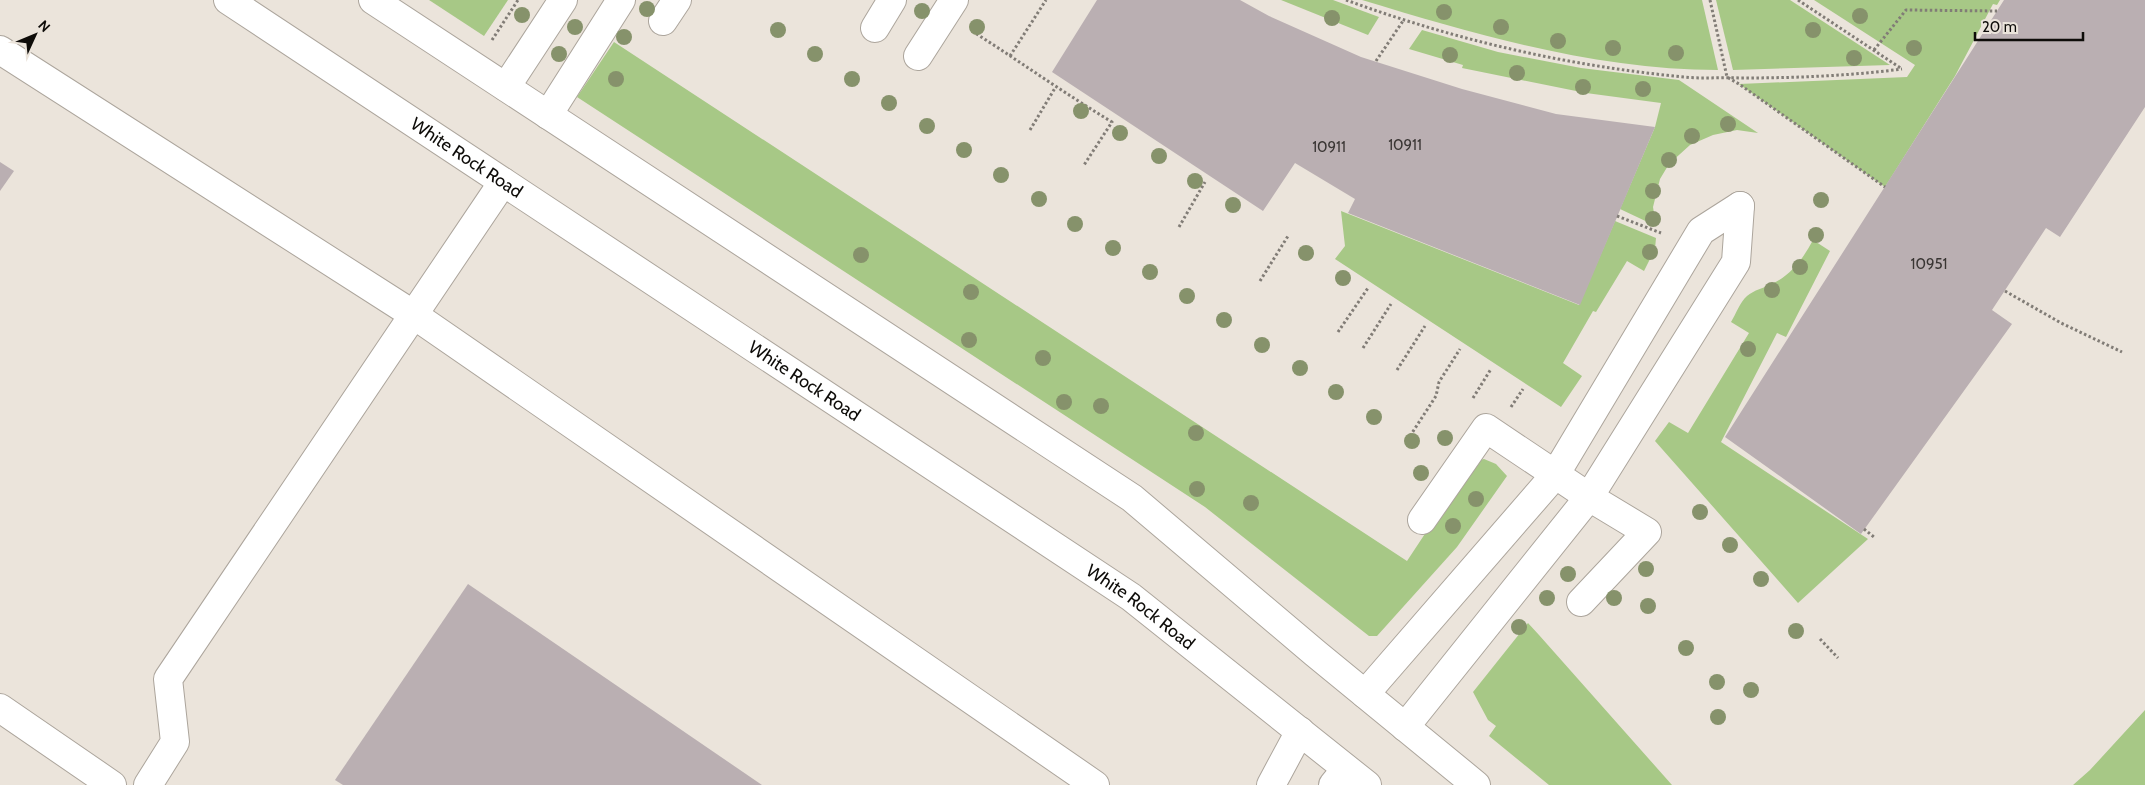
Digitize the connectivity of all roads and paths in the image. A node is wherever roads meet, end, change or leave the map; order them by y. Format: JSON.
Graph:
{"nodes":[{"id":1,"x":228,"y":0,"type":"edge"},
{"id":2,"x":373,"y":0,"type":"edge"},
{"id":3,"x":518,"y":0,"type":"edge"},
{"id":4,"x":562,"y":0,"type":"edge"},
{"id":5,"x":621,"y":0,"type":"edge"},
{"id":6,"x":892,"y":0,"type":"edge"},
{"id":7,"x":954,"y":0,"type":"edge"},
{"id":8,"x":1046,"y":0,"type":"edge"},
{"id":9,"x":1346,"y":0,"type":"edge"},
{"id":10,"x":1710,"y":0,"type":"edge"},
{"id":11,"x":1798,"y":0,"type":"edge"},
{"id":12,"x":1997,"y":11,"type":"dead end"},
{"id":13,"x":1403,"y":21,"type":"junction"},
{"id":14,"x":874,"y":28,"type":"dead end"},
{"id":15,"x":488,"y":47,"type":"dead end"},
{"id":16,"x":997,"y":47,"type":"dead end"},
{"id":17,"x":0,"y":50,"type":"edge"},
{"id":18,"x":1874,"y":50,"type":"junction"},
{"id":19,"x":918,"y":56,"type":"dead end"},
{"id":20,"x":1010,"y":56,"type":"junction"},
{"id":21,"x":1376,"y":62,"type":"dead end"},
{"id":22,"x":1727,"y":77,"type":"junction"},
{"id":23,"x":506,"y":87,"type":"junction"},
{"id":24,"x":1055,"y":88,"type":"junction"},
{"id":25,"x":548,"y":115,"type":"junction"},
{"id":26,"x":1030,"y":130,"type":"dead end"},
{"id":27,"x":1084,"y":165,"type":"dead end"},
{"id":28,"x":503,"y":182,"type":"junction"},
{"id":29,"x":1205,"y":182,"type":"dead end"},
{"id":30,"x":1885,"y":187,"type":"dead end"},
{"id":31,"x":1617,"y":216,"type":"dead end"},
{"id":32,"x":1179,"y":227,"type":"dead end"},
{"id":33,"x":1661,"y":233,"type":"dead end"},
{"id":34,"x":1288,"y":236,"type":"dead end"},
{"id":35,"x":1260,"y":281,"type":"dead end"},
{"id":36,"x":1368,"y":288,"type":"dead end"},
{"id":37,"x":2005,"y":291,"type":"dead end"},
{"id":38,"x":1391,"y":304,"type":"dead end"},
{"id":39,"x":414,"y":315,"type":"junction"},
{"id":40,"x":1425,"y":326,"type":"dead end"},
{"id":41,"x":1338,"y":332,"type":"dead end"},
{"id":42,"x":1363,"y":348,"type":"dead end"},
{"id":43,"x":1460,"y":349,"type":"dead end"},
{"id":44,"x":2122,"y":352,"type":"dead end"},
{"id":45,"x":1491,"y":369,"type":"dead end"},
{"id":46,"x":1397,"y":370,"type":"dead end"},
{"id":47,"x":1473,"y":399,"type":"dead end"},
{"id":48,"x":1410,"y":436,"type":"dead end"},
{"id":49,"x":1555,"y":475,"type":"junction"},
{"id":50,"x":1589,"y":497,"type":"junction"},
{"id":51,"x":1422,"y":520,"type":"dead end"},
{"id":52,"x":1864,"y":529,"type":"dead end"},
{"id":53,"x":1874,"y":537,"type":"dead end"},
{"id":54,"x":1581,"y":602,"type":"dead end"},
{"id":55,"x":1820,"y":639,"type":"dead end"},
{"id":56,"x":1838,"y":658,"type":"dead end"},
{"id":57,"x":1365,"y":694,"type":"junction"},
{"id":58,"x":0,"y":708,"type":"edge"},
{"id":59,"x":1405,"y":727,"type":"junction"},
{"id":60,"x":1300,"y":731,"type":"junction"},
{"id":61,"x":1349,"y":780,"type":"edge"},
{"id":62,"x":112,"y":785,"type":"edge"},
{"id":63,"x":148,"y":785,"type":"edge"},
{"id":64,"x":1095,"y":785,"type":"edge"},
{"id":65,"x":1271,"y":785,"type":"edge"},
{"id":66,"x":1476,"y":785,"type":"edge"}],
"edges":[{"from":1,"to":28,"type":"main road","name":"White Rock Road"},
{"from":2,"to":23,"type":"main road"},
{"from":3,"to":15,"type":"path"},
{"from":4,"to":23,"type":"main road"},
{"from":5,"to":25,"type":"main road"},
{"from":6,"to":14,"type":"main road"},
{"from":7,"to":19,"type":"main road"},
{"from":8,"to":20,"type":"path"},
{"from":9,"to":13,"type":"path"},
{"from":10,"to":22,"type":"path"},
{"from":11,"to":18,"type":"path"},
{"from":12,"to":18,"type":"path"},
{"from":13,"to":21,"type":"path"},
{"from":13,"to":22,"type":"path"},
{"from":16,"to":20,"type":"path"},
{"from":17,"to":39,"type":"main road"},
{"from":18,"to":22,"type":"path"},
{"from":20,"to":24,"type":"path"},
{"from":22,"to":30,"type":"path"},
{"from":23,"to":25,"type":"main road"},
{"from":24,"to":26,"type":"path"},
{"from":24,"to":27,"type":"path"},
{"from":25,"to":57,"type":"main road"},
{"from":28,"to":39,"type":"main road"},
{"from":28,"to":60,"type":"main road","name":"White Rock Road"},
{"from":29,"to":32,"type":"path"},
{"from":31,"to":33,"type":"path"},
{"from":34,"to":35,"type":"path"},
{"from":36,"to":41,"type":"path"},
{"from":37,"to":44,"type":"path"},
{"from":38,"to":42,"type":"path"},
{"from":39,"to":63,"type":"main road"},
{"from":39,"to":64,"type":"main road"},
{"from":40,"to":46,"type":"path"},
{"from":43,"to":48,"type":"path"},
{"from":45,"to":47,"type":"path"},
{"from":49,"to":50,"type":"main road"},
{"from":49,"to":50,"type":"main road"},
{"from":49,"to":51,"type":"main road"},
{"from":49,"to":57,"type":"main road"},
{"from":50,"to":54,"type":"main road"},
{"from":50,"to":59,"type":"main road"},
{"from":52,"to":53,"type":"path"},
{"from":55,"to":56,"type":"path"},
{"from":57,"to":59,"type":"main road"},
{"from":58,"to":62,"type":"main road"},
{"from":59,"to":66,"type":"main road"},
{"from":60,"to":61,"type":"main road","name":"White Rock Road"},
{"from":60,"to":65,"type":"main road"}]}
